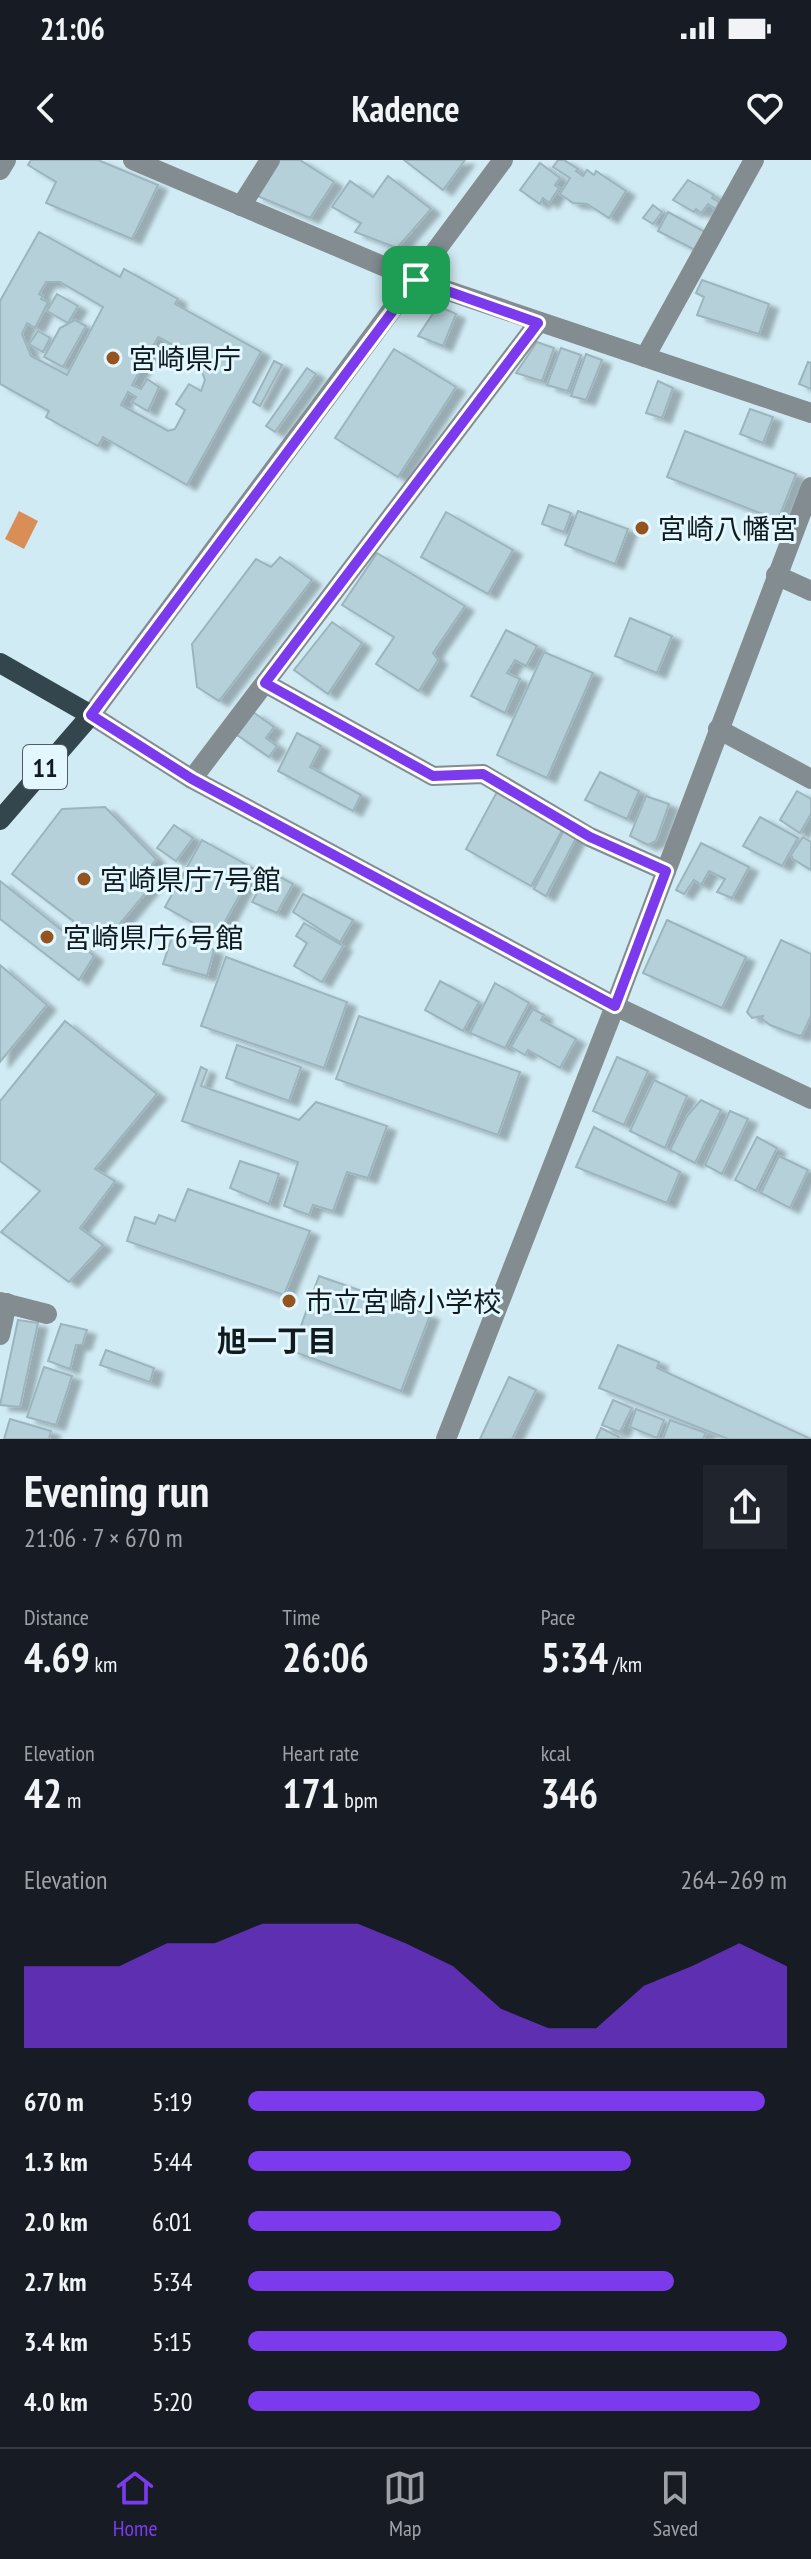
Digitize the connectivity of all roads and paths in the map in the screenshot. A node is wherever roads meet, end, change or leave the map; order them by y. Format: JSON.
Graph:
{"nodes":[{"id":1,"x":6,"y":160,"type":"edge"},
{"id":2,"x":133,"y":160,"type":"edge"},
{"id":3,"x":270,"y":160,"type":"edge"},
{"id":4,"x":503,"y":160,"type":"edge"},
{"id":5,"x":754,"y":160,"type":"edge"},
{"id":6,"x":0,"y":170,"type":"edge"},
{"id":7,"x":241,"y":206,"type":"junction"},
{"id":8,"x":416,"y":280,"type":"junction"},
{"id":9,"x":538,"y":323,"type":"junction"},
{"id":10,"x":645,"y":357,"type":"junction"},
{"id":11,"x":811,"y":413,"type":"edge"},
{"id":12,"x":811,"y":487,"type":"edge"},
{"id":13,"x":776,"y":575,"type":"junction"},
{"id":14,"x":811,"y":591,"type":"edge"},
{"id":15,"x":0,"y":663,"type":"edge"},
{"id":16,"x":265,"y":683,"type":"junction"},
{"id":17,"x":91,"y":715,"type":"junction"},
{"id":18,"x":718,"y":729,"type":"junction"},
{"id":19,"x":192,"y":779,"type":"junction"},
{"id":20,"x":811,"y":779,"type":"edge"},
{"id":21,"x":0,"y":820,"type":"edge"},
{"id":22,"x":666,"y":871,"type":"junction"},
{"id":23,"x":615,"y":1006,"type":"junction"},
{"id":24,"x":811,"y":1099,"type":"edge"},
{"id":25,"x":4,"y":1302,"type":"edge"},
{"id":26,"x":47,"y":1314,"type":"dead end"},
{"id":27,"x":0,"y":1335,"type":"edge"},
{"id":28,"x":446,"y":1439,"type":"edge"}],
"edges":[{"from":1,"to":6,"type":"street"},
{"from":2,"to":7,"type":"street"},
{"from":3,"to":7,"type":"street"},
{"from":4,"to":8,"type":"street"},
{"from":5,"to":10,"type":"street"},
{"from":7,"to":8,"type":"street"},
{"from":8,"to":9,"type":"street"},
{"from":8,"to":17,"type":"street"},
{"from":9,"to":10,"type":"street"},
{"from":9,"to":16,"type":"street"},
{"from":10,"to":11,"type":"street"},
{"from":12,"to":13,"type":"street"},
{"from":13,"to":14,"type":"street"},
{"from":13,"to":18,"type":"street"},
{"from":15,"to":17,"type":"main road","number":"11"},
{"from":16,"to":19,"type":"street"},
{"from":16,"to":22,"type":"street"},
{"from":17,"to":19,"type":"street"},
{"from":17,"to":21,"type":"main road","number":"11"},
{"from":18,"to":20,"type":"street"},
{"from":18,"to":22,"type":"street"},
{"from":19,"to":23,"type":"street"},
{"from":22,"to":23,"type":"street"},
{"from":23,"to":24,"type":"street"},
{"from":23,"to":28,"type":"street"},
{"from":25,"to":26,"type":"street"},
{"from":25,"to":27,"type":"street"}]}
